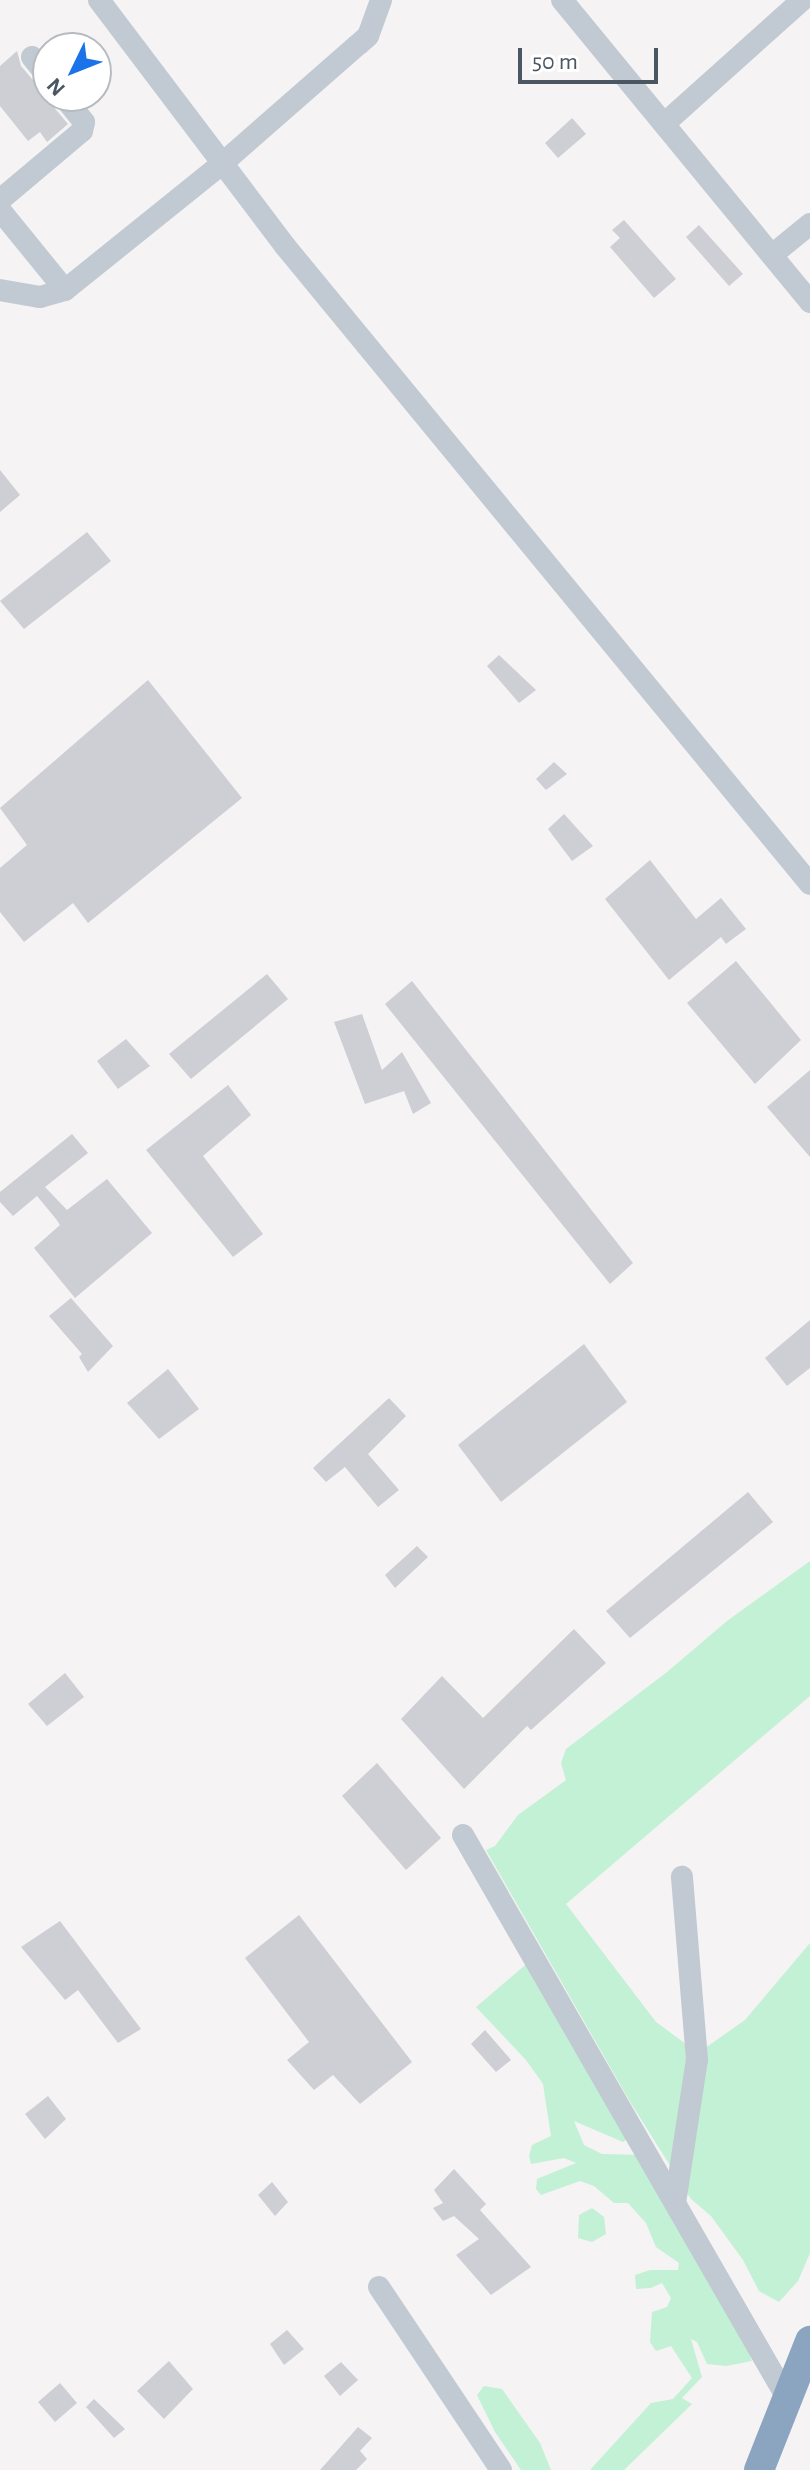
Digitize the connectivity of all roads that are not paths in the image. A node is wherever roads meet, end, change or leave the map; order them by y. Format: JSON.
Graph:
{"nodes":[{"id":1,"x":99,"y":0,"type":"edge"},
{"id":2,"x":381,"y":0,"type":"edge"},
{"id":3,"x":562,"y":0,"type":"edge"},
{"id":4,"x":802,"y":0,"type":"edge"},
{"id":5,"x":76,"y":112,"type":"edge"},
{"id":6,"x":664,"y":124,"type":"junction"},
{"id":7,"x":224,"y":162,"type":"junction"},
{"id":8,"x":0,"y":200,"type":"edge"},
{"id":9,"x":0,"y":210,"type":"edge"},
{"id":10,"x":810,"y":224,"type":"edge"},
{"id":11,"x":772,"y":255,"type":"junction"},
{"id":12,"x":0,"y":290,"type":"edge"},
{"id":13,"x":65,"y":290,"type":"junction"},
{"id":14,"x":810,"y":302,"type":"edge"},
{"id":15,"x":810,"y":884,"type":"edge"},
{"id":16,"x":463,"y":1835,"type":"dead end"},
{"id":17,"x":682,"y":1877,"type":"dead end"},
{"id":18,"x":675,"y":2203,"type":"junction"},
{"id":19,"x":379,"y":2287,"type":"dead end"},
{"id":20,"x":810,"y":2341,"type":"edge"},
{"id":21,"x":787,"y":2398,"type":"junction"},
{"id":22,"x":501,"y":2470,"type":"edge"},
{"id":23,"x":759,"y":2470,"type":"edge"}],
"edges":[{"from":1,"to":7,"type":"street"},
{"from":2,"to":7,"type":"street"},
{"from":3,"to":6,"type":"street"},
{"from":4,"to":6,"type":"street"},
{"from":5,"to":8,"type":"street"},
{"from":6,"to":11,"type":"street"},
{"from":7,"to":13,"type":"street"},
{"from":7,"to":15,"type":"street"},
{"from":9,"to":13,"type":"street"},
{"from":10,"to":11,"type":"street"},
{"from":11,"to":14,"type":"street"},
{"from":12,"to":13,"type":"street"},
{"from":16,"to":18,"type":"street"},
{"from":17,"to":18,"type":"street"},
{"from":18,"to":21,"type":"street"},
{"from":19,"to":22,"type":"street"},
{"from":20,"to":21,"type":"highway"},
{"from":21,"to":23,"type":"highway"}]}
